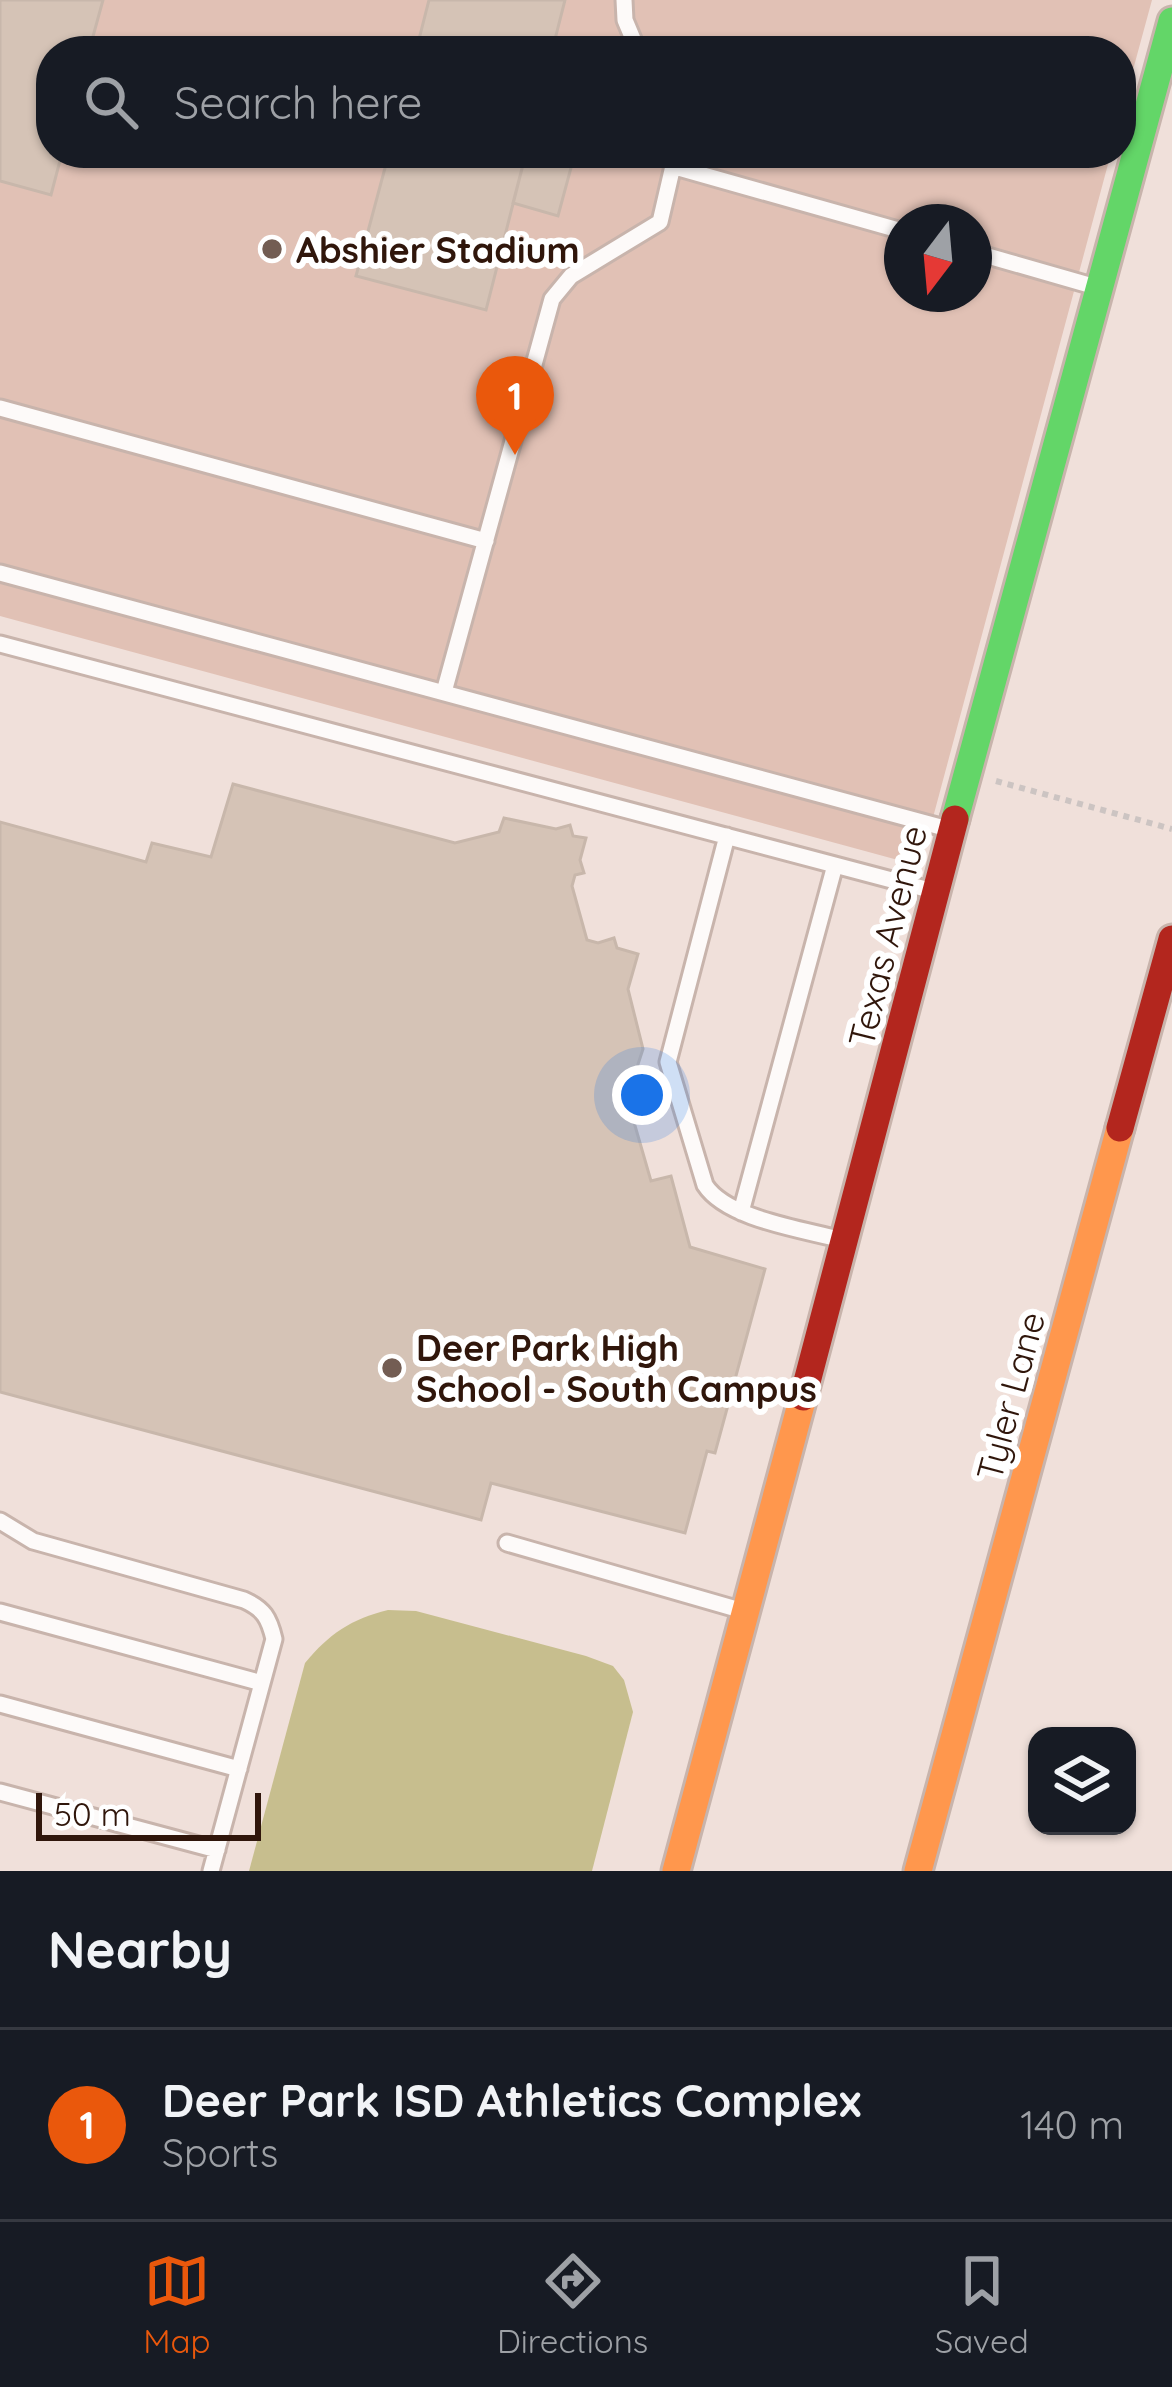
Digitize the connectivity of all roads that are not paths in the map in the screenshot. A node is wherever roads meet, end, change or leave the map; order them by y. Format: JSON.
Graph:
{"nodes":[{"id":1,"x":624,"y":0,"type":"edge"},
{"id":2,"x":1172,"y":21,"type":"edge"},
{"id":3,"x":632,"y":36,"type":"edge"},
{"id":4,"x":1136,"y":153,"type":"edge"},
{"id":5,"x":674,"y":168,"type":"edge"},
{"id":6,"x":701,"y":168,"type":"edge"},
{"id":7,"x":1132,"y":168,"type":"edge"},
{"id":8,"x":884,"y":225,"type":"edge"},
{"id":9,"x":992,"y":257,"type":"edge"},
{"id":10,"x":1099,"y":288,"type":"junction"},
{"id":11,"x":0,"y":408,"type":"edge"},
{"id":12,"x":486,"y":541,"type":"junction"},
{"id":13,"x":0,"y":573,"type":"edge"},
{"id":14,"x":0,"y":644,"type":"edge"},
{"id":15,"x":444,"y":692,"type":"junction"},
{"id":16,"x":951,"y":830,"type":"junction"},
{"id":17,"x":727,"y":836,"type":"junction"},
{"id":18,"x":835,"y":865,"type":"junction"},
{"id":19,"x":938,"y":893,"type":"junction"},
{"id":20,"x":1172,"y":939,"type":"edge"},
{"id":21,"x":740,"y":1212,"type":"junction"},
{"id":22,"x":845,"y":1240,"type":"junction"},
{"id":23,"x":0,"y":1520,"type":"edge"},
{"id":24,"x":507,"y":1543,"type":"dead end"},
{"id":25,"x":746,"y":1611,"type":"junction"},
{"id":26,"x":0,"y":1612,"type":"edge"},
{"id":27,"x":262,"y":1683,"type":"junction"},
{"id":28,"x":0,"y":1704,"type":"edge"},
{"id":29,"x":239,"y":1769,"type":"junction"},
{"id":30,"x":0,"y":1792,"type":"edge"},
{"id":31,"x":217,"y":1850,"type":"junction"},
{"id":32,"x":211,"y":1871,"type":"edge"},
{"id":33,"x":676,"y":1871,"type":"edge"},
{"id":34,"x":918,"y":1871,"type":"edge"}],
"edges":[{"from":1,"to":3,"type":"lane"},
{"from":2,"to":4,"type":"street","name":"Texas Avenue"},
{"from":5,"to":12,"type":"lane"},
{"from":6,"to":8,"type":"lane"},
{"from":7,"to":10,"type":"street","name":"Texas Avenue"},
{"from":9,"to":10,"type":"lane"},
{"from":10,"to":16,"type":"street","name":"Texas Avenue"},
{"from":11,"to":12,"type":"lane"},
{"from":12,"to":15,"type":"lane"},
{"from":13,"to":15,"type":"lane"},
{"from":14,"to":17,"type":"lane"},
{"from":15,"to":16,"type":"lane"},
{"from":16,"to":19,"type":"street","name":"Texas Avenue"},
{"from":17,"to":18,"type":"lane"},
{"from":17,"to":21,"type":"lane"},
{"from":18,"to":19,"type":"lane"},
{"from":18,"to":21,"type":"lane"},
{"from":19,"to":22,"type":"street","name":"Texas Avenue"},
{"from":20,"to":34,"type":"street","name":"Tyler Lane"},
{"from":21,"to":22,"type":"lane"},
{"from":22,"to":25,"type":"street","name":"Texas Avenue"},
{"from":23,"to":27,"type":"lane"},
{"from":24,"to":25,"type":"lane"},
{"from":25,"to":33,"type":"street","name":"Texas Avenue"},
{"from":26,"to":27,"type":"lane"},
{"from":27,"to":29,"type":"lane"},
{"from":28,"to":29,"type":"lane"},
{"from":29,"to":31,"type":"lane"},
{"from":30,"to":31,"type":"lane"},
{"from":31,"to":32,"type":"lane"}]}
